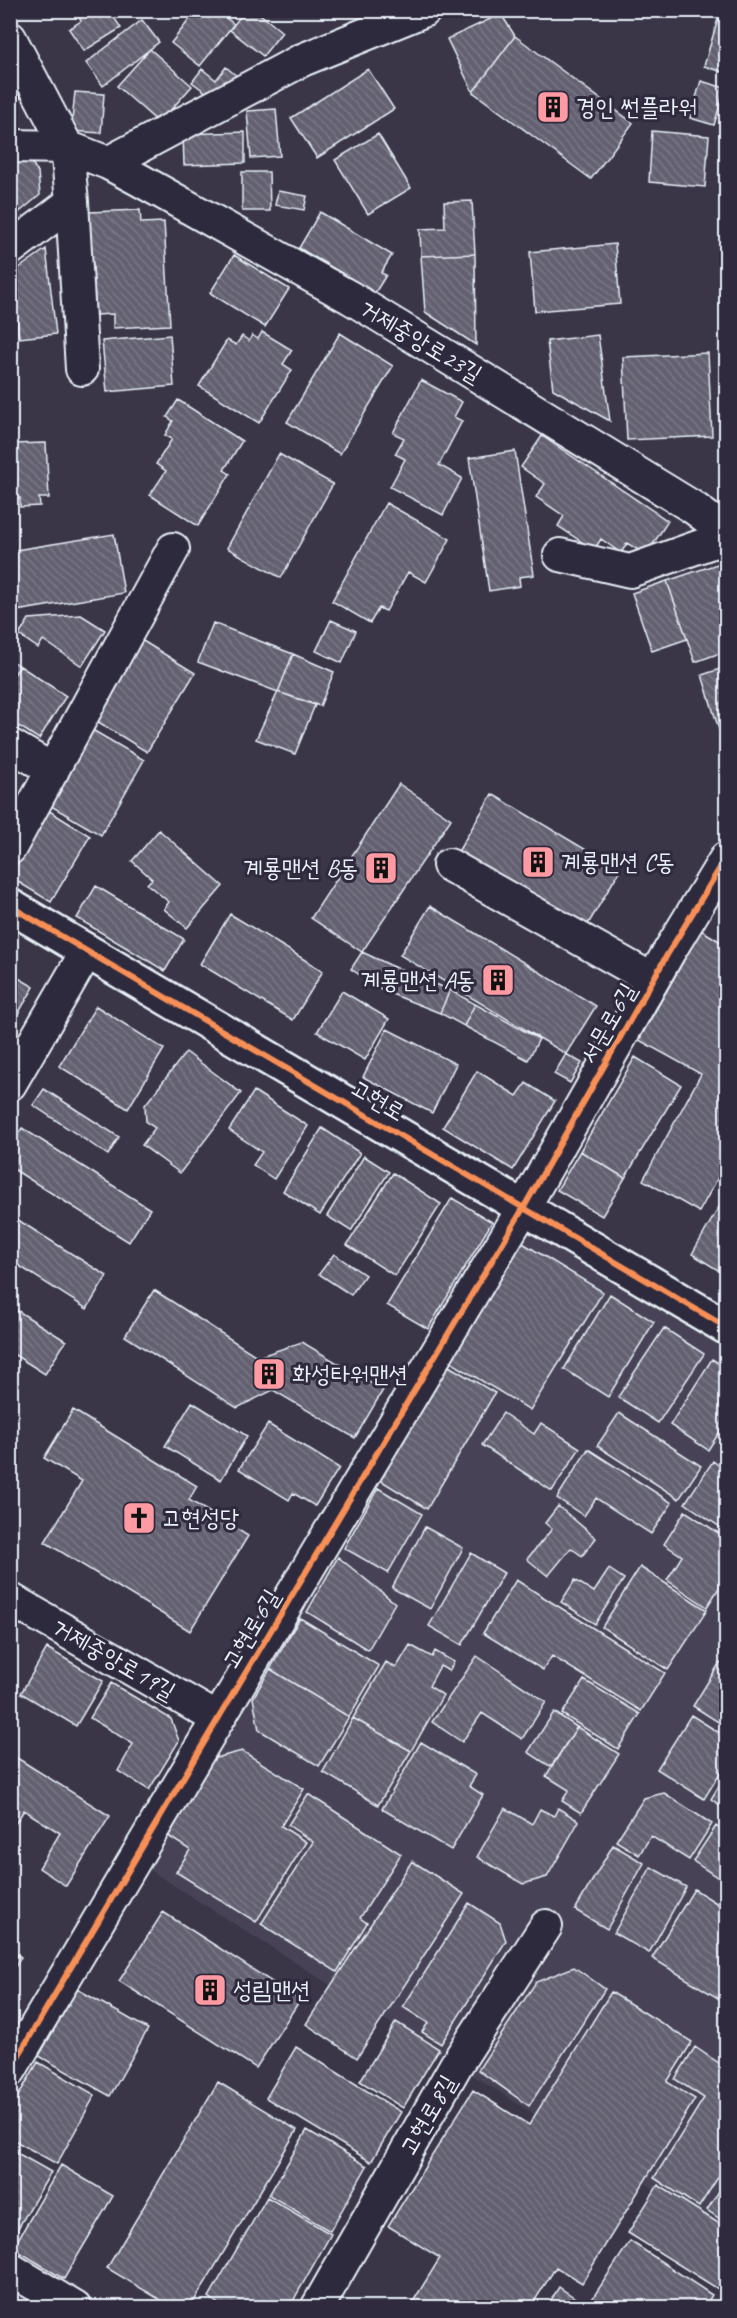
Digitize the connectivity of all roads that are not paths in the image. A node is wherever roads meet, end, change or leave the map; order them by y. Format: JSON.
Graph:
{"nodes":[{"id":1,"x":425,"y":10,"type":"edge"},
{"id":2,"x":10,"y":38,"type":"edge"},
{"id":3,"x":10,"y":146,"type":"edge"},
{"id":4,"x":67,"y":147,"type":"junction"},
{"id":5,"x":108,"y":163,"type":"junction"},
{"id":6,"x":72,"y":202,"type":"junction"},
{"id":7,"x":10,"y":249,"type":"edge"},
{"id":8,"x":82,"y":369,"type":"dead end"},
{"id":9,"x":726,"y":534,"type":"edge"},
{"id":10,"x":173,"y":549,"type":"dead end"},
{"id":11,"x":560,"y":555,"type":"dead end"},
{"id":12,"x":10,"y":745,"type":"edge"},
{"id":13,"x":53,"y":770,"type":"junction"},
{"id":14,"x":10,"y":848,"type":"edge"},
{"id":15,"x":726,"y":858,"type":"edge"},
{"id":16,"x":449,"y":866,"type":"dead end"},
{"id":17,"x":10,"y":906,"type":"edge"},
{"id":18,"x":87,"y":951,"type":"junction"},
{"id":19,"x":653,"y":980,"type":"junction"},
{"id":20,"x":10,"y":1084,"type":"edge"},
{"id":21,"x":524,"y":1207,"type":"junction"},
{"id":22,"x":726,"y":1327,"type":"edge"},
{"id":23,"x":10,"y":1599,"type":"edge"},
{"id":24,"x":218,"y":1719,"type":"junction"},
{"id":25,"x":546,"y":1926,"type":"dead end"},
{"id":26,"x":10,"y":2070,"type":"edge"},
{"id":27,"x":10,"y":2269,"type":"edge"},
{"id":28,"x":75,"y":2307,"type":"edge"},
{"id":29,"x":317,"y":2307,"type":"edge"}],
"edges":[{"from":1,"to":5,"type":"street"},
{"from":2,"to":4,"type":"street"},
{"from":3,"to":4,"type":"street","name":"거제중앙로23길"},
{"from":4,"to":5,"type":"street","name":"거제중앙로23길"},
{"from":4,"to":6,"type":"street"},
{"from":5,"to":9,"type":"street","name":"거제중앙로23길"},
{"from":6,"to":7,"type":"street"},
{"from":6,"to":8,"type":"street"},
{"from":9,"to":11,"type":"street"},
{"from":10,"to":13,"type":"street"},
{"from":12,"to":13,"type":"street"},
{"from":13,"to":14,"type":"street"},
{"from":15,"to":19,"type":"street","name":"서문로6길"},
{"from":16,"to":19,"type":"street"},
{"from":17,"to":18,"type":"street","name":"고현로"},
{"from":18,"to":20,"type":"street"},
{"from":18,"to":21,"type":"street","name":"고현로"},
{"from":19,"to":21,"type":"street","name":"서문로6길"},
{"from":21,"to":22,"type":"street","name":"고현로"},
{"from":21,"to":24,"type":"street","name":"고현로6길"},
{"from":23,"to":24,"type":"street","name":"거제중앙로19길"},
{"from":24,"to":26,"type":"street","name":"고현로6길"},
{"from":25,"to":29,"type":"street","name":"고현로8길"},
{"from":27,"to":28,"type":"street"}]}
